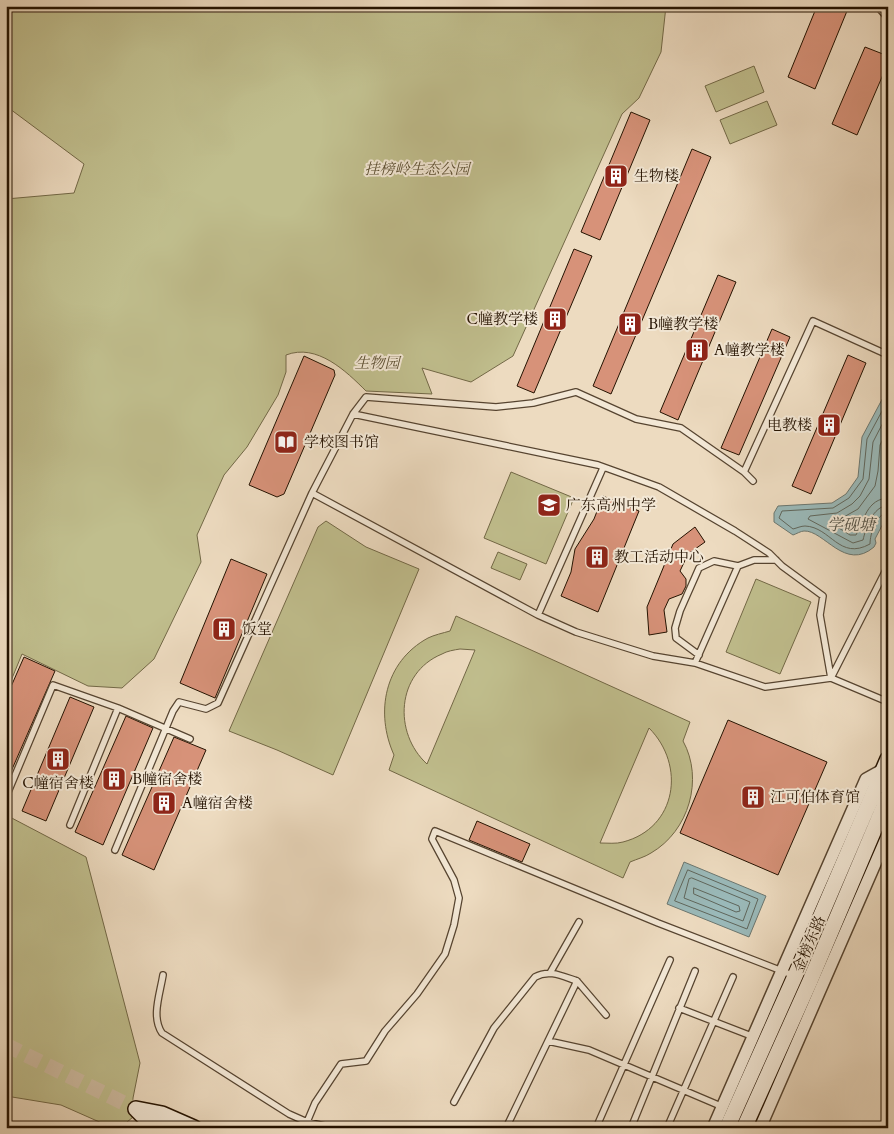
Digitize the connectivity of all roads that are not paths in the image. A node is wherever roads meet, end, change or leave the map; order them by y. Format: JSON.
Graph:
{"nodes":[{"id":1,"x":881,"y":6,"type":"edge"},
{"id":2,"x":888,"y":14,"type":"edge"},
{"id":3,"x":888,"y":354,"type":"edge"},
{"id":4,"x":354,"y":414,"type":"junction"},
{"id":5,"x":603,"y":468,"type":"junction"},
{"id":6,"x":744,"y":472,"type":"junction"},
{"id":7,"x":753,"y":482,"type":"dead end"},
{"id":8,"x":312,"y":493,"type":"junction"},
{"id":9,"x":776,"y":560,"type":"junction"},
{"id":10,"x":738,"y":566,"type":"junction"},
{"id":11,"x":888,"y":566,"type":"edge"},
{"id":12,"x":538,"y":615,"type":"junction"},
{"id":13,"x":699,"y":655,"type":"junction"},
{"id":14,"x":695,"y":663,"type":"junction"},
{"id":15,"x":831,"y":678,"type":"junction"},
{"id":16,"x":888,"y":702,"type":"edge"},
{"id":17,"x":118,"y":708,"type":"junction"},
{"id":18,"x":166,"y":729,"type":"junction"},
{"id":19,"x":190,"y":739,"type":"dead end"},
{"id":20,"x":886,"y":764,"type":"edge"},
{"id":21,"x":6,"y":797,"type":"edge"},
{"id":22,"x":888,"y":797,"type":"edge"},
{"id":23,"x":70,"y":824,"type":"dead end"},
{"id":24,"x":884,"y":832,"type":"edge"},
{"id":25,"x":115,"y":850,"type":"dead end"},
{"id":26,"x":854,"y":858,"type":"junction"},
{"id":27,"x":579,"y":922,"type":"dead end"},
{"id":28,"x":670,"y":960,"type":"dead end"},
{"id":29,"x":695,"y":971,"type":"dead end"},
{"id":30,"x":550,"y":973,"type":"junction"},
{"id":31,"x":789,"y":974,"type":"junction"},
{"id":32,"x":163,"y":975,"type":"dead end"},
{"id":33,"x":817,"y":976,"type":"junction"},
{"id":34,"x":733,"y":978,"type":"dead end"},
{"id":35,"x":577,"y":981,"type":"junction"},
{"id":36,"x":679,"y":1008,"type":"junction"},
{"id":37,"x":606,"y":1015,"type":"dead end"},
{"id":38,"x":714,"y":1021,"type":"junction"},
{"id":39,"x":760,"y":1039,"type":"junction"},
{"id":40,"x":548,"y":1041,"type":"junction"},
{"id":41,"x":624,"y":1066,"type":"junction"},
{"id":42,"x":651,"y":1078,"type":"junction"},
{"id":43,"x":682,"y":1092,"type":"junction"},
{"id":44,"x":768,"y":1092,"type":"junction"},
{"id":45,"x":454,"y":1102,"type":"dead end"},
{"id":46,"x":728,"y":1110,"type":"junction"},
{"id":47,"x":307,"y":1122,"type":"junction"},
{"id":48,"x":165,"y":1128,"type":"edge"},
{"id":49,"x":194,"y":1128,"type":"edge"},
{"id":50,"x":333,"y":1128,"type":"edge"},
{"id":51,"x":506,"y":1128,"type":"edge"},
{"id":52,"x":596,"y":1128,"type":"edge"},
{"id":53,"x":631,"y":1128,"type":"edge"},
{"id":54,"x":667,"y":1128,"type":"edge"},
{"id":55,"x":713,"y":1128,"type":"edge"},
{"id":56,"x":728,"y":1128,"type":"edge"},
{"id":57,"x":744,"y":1128,"type":"edge"},
{"id":58,"x":760,"y":1128,"type":"edge"}],
"edges":[{"from":1,"to":2,"type":"street"},
{"from":3,"to":6,"type":"lane"},
{"from":4,"to":5,"type":"lane"},
{"from":4,"to":6,"type":"lane"},
{"from":4,"to":8,"type":"lane"},
{"from":5,"to":9,"type":"lane"},
{"from":5,"to":12,"type":"lane"},
{"from":6,"to":7,"type":"lane"},
{"from":8,"to":12,"type":"lane"},
{"from":8,"to":18,"type":"lane"},
{"from":9,"to":10,"type":"lane"},
{"from":9,"to":15,"type":"lane"},
{"from":10,"to":13,"type":"lane"},
{"from":10,"to":13,"type":"lane"},
{"from":11,"to":15,"type":"lane"},
{"from":12,"to":14,"type":"lane"},
{"from":13,"to":14,"type":"lane"},
{"from":14,"to":15,"type":"lane"},
{"from":15,"to":16,"type":"lane"},
{"from":17,"to":18,"type":"lane"},
{"from":17,"to":21,"type":"lane"},
{"from":17,"to":23,"type":"lane"},
{"from":18,"to":19,"type":"lane"},
{"from":18,"to":25,"type":"lane"},
{"from":20,"to":26,"type":"street","name":"金榜东路"},
{"from":20,"to":31,"type":"street"},
{"from":22,"to":24,"type":"street","name":"金榜东路"},
{"from":24,"to":26,"type":"street","name":"金榜东路"},
{"from":24,"to":33,"type":"street"},
{"from":26,"to":31,"type":"street","name":"金榜东路"},
{"from":26,"to":33,"type":"street","name":"金榜东路"},
{"from":27,"to":30,"type":"lane"},
{"from":28,"to":41,"type":"lane"},
{"from":29,"to":36,"type":"lane"},
{"from":30,"to":35,"type":"lane"},
{"from":30,"to":45,"type":"lane"},
{"from":31,"to":33,"type":"lane"},
{"from":31,"to":39,"type":"street","name":"金榜东路"},
{"from":31,"to":47,"type":"lane"},
{"from":32,"to":47,"type":"lane"},
{"from":33,"to":44,"type":"street","name":"金榜东路"},
{"from":34,"to":38,"type":"lane"},
{"from":35,"to":37,"type":"lane"},
{"from":35,"to":40,"type":"lane"},
{"from":36,"to":38,"type":"lane"},
{"from":36,"to":42,"type":"lane"},
{"from":38,"to":39,"type":"lane"},
{"from":38,"to":43,"type":"lane"},
{"from":39,"to":46,"type":"street","name":"金榜东路"},
{"from":40,"to":41,"type":"lane"},
{"from":40,"to":51,"type":"lane"},
{"from":41,"to":42,"type":"lane"},
{"from":41,"to":52,"type":"lane"},
{"from":42,"to":43,"type":"lane"},
{"from":42,"to":53,"type":"lane"},
{"from":43,"to":46,"type":"lane"},
{"from":43,"to":54,"type":"lane"},
{"from":44,"to":57,"type":"street","name":"金榜东路"},
{"from":44,"to":58,"type":"street"},
{"from":46,"to":55,"type":"street"},
{"from":46,"to":56,"type":"street","name":"金榜东路"},
{"from":47,"to":50,"type":"lane"},
{"from":48,"to":49,"type":"street"}]}
